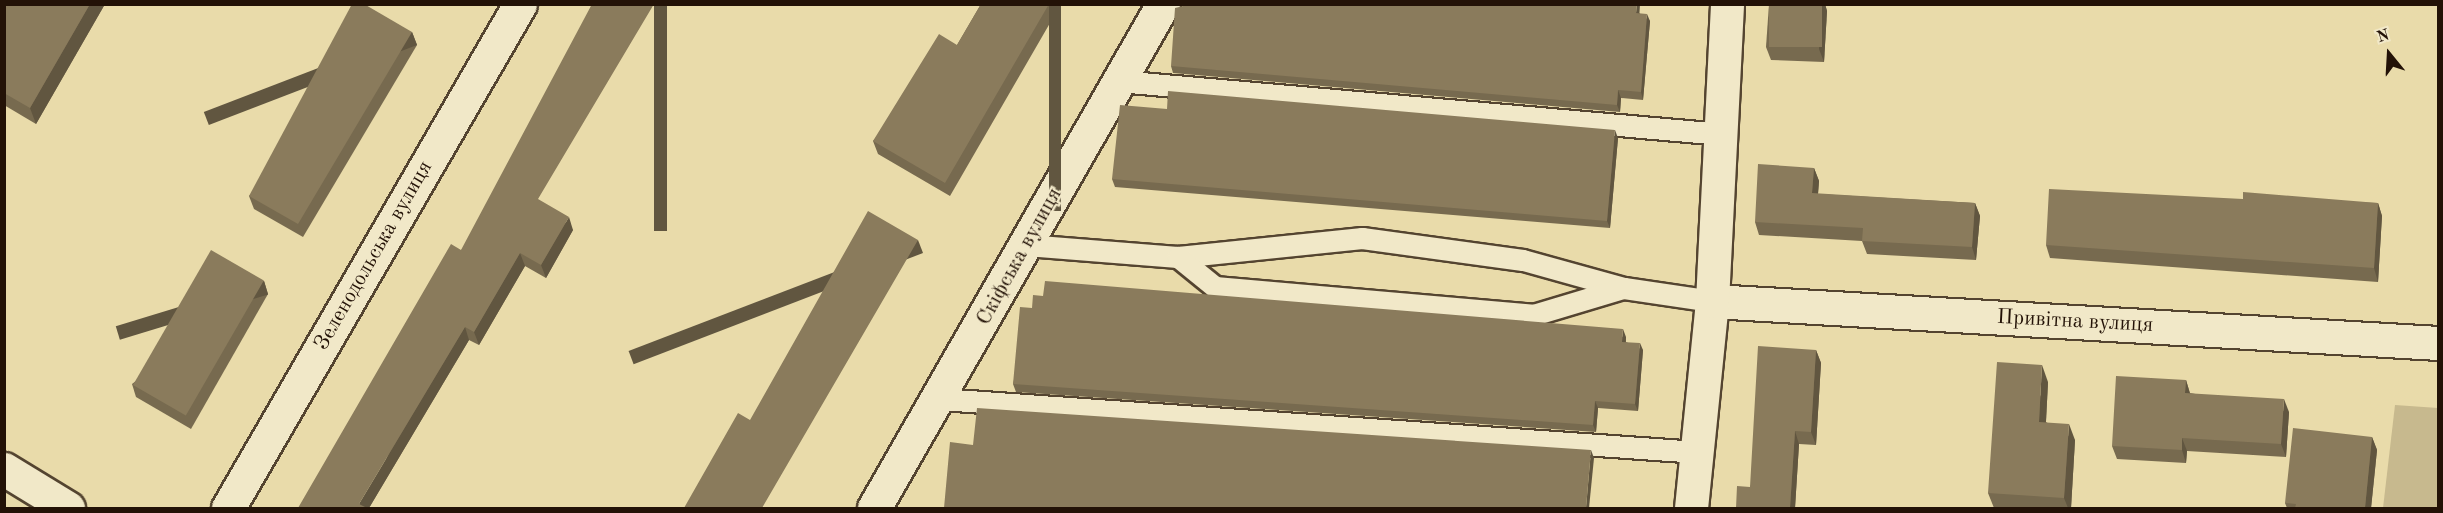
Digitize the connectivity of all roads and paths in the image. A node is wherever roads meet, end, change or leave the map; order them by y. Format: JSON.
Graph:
{"nodes":[{"id":1,"x":520,"y":4,"type":"edge"},
{"id":2,"x":1163,"y":4,"type":"edge"},
{"id":3,"x":1727,"y":4,"type":"edge"},
{"id":4,"x":1118,"y":81,"type":"junction"},
{"id":5,"x":1720,"y":134,"type":"junction"},
{"id":6,"x":1026,"y":245,"type":"junction"},
{"id":7,"x":1178,"y":257,"type":"junction"},
{"id":8,"x":1624,"y":288,"type":"junction"},
{"id":9,"x":1712,"y":301,"type":"junction"},
{"id":10,"x":2439,"y":343,"type":"edge"},
{"id":11,"x":940,"y":399,"type":"junction"},
{"id":12,"x":1697,"y":452,"type":"junction"},
{"id":13,"x":4,"y":469,"type":"edge"},
{"id":14,"x":68,"y":508,"type":"edge"},
{"id":15,"x":228,"y":508,"type":"edge"},
{"id":16,"x":874,"y":508,"type":"edge"},
{"id":17,"x":1691,"y":508,"type":"edge"}],
"edges":[{"from":1,"to":15,"type":"street","name":"Зеленодольська вулиця"},
{"from":2,"to":4,"type":"street","name":"Скіфська вулиця"},
{"from":3,"to":5,"type":"street"},
{"from":4,"to":5,"type":"lane"},
{"from":4,"to":6,"type":"street","name":"Скіфська вулиця"},
{"from":5,"to":9,"type":"street"},
{"from":6,"to":7,"type":"lane"},
{"from":6,"to":11,"type":"street","name":"Скіфська вулиця"},
{"from":7,"to":8,"type":"lane"},
{"from":7,"to":8,"type":"lane"},
{"from":8,"to":9,"type":"lane"},
{"from":9,"to":10,"type":"street","name":"Привітна вулиця"},
{"from":9,"to":12,"type":"street"},
{"from":11,"to":12,"type":"lane"},
{"from":11,"to":16,"type":"street","name":"Скіфська вулиця"},
{"from":12,"to":17,"type":"street"},
{"from":13,"to":14,"type":"street"}]}
